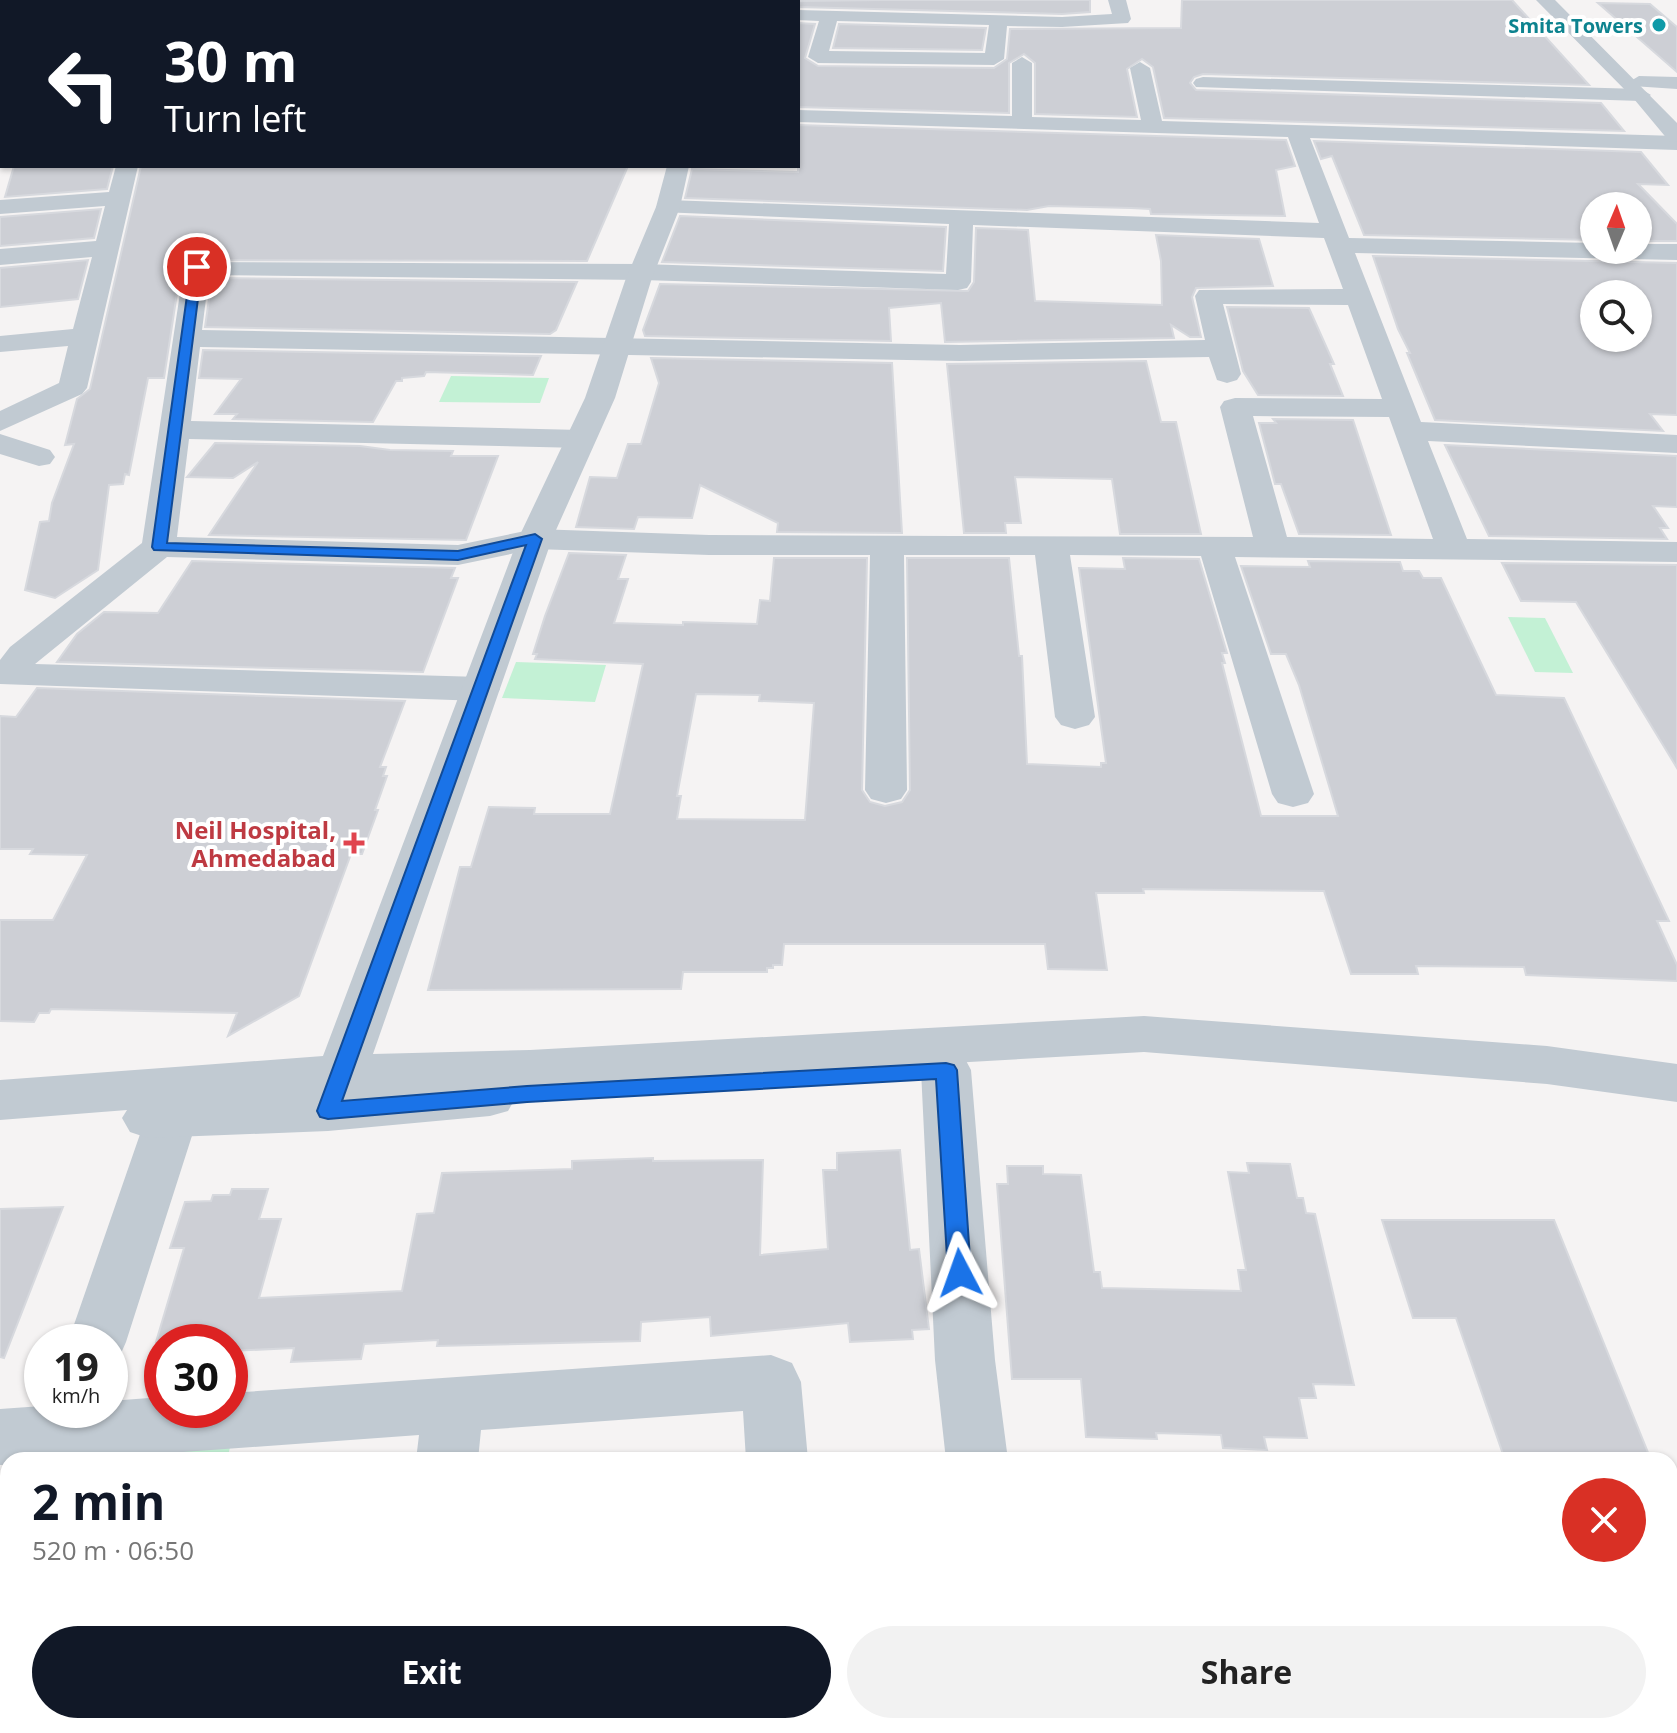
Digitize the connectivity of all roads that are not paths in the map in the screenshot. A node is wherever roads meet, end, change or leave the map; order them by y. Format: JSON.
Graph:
{"nodes":[{"id":1,"x":967,"y":0,"type":"edge"},
{"id":2,"x":1117,"y":0,"type":"edge"},
{"id":3,"x":1545,"y":0,"type":"edge"},
{"id":4,"x":1556,"y":0,"type":"edge"},
{"id":5,"x":874,"y":8,"type":"edge"},
{"id":6,"x":800,"y":15,"type":"edge"},
{"id":7,"x":830,"y":15,"type":"junction"},
{"id":8,"x":961,"y":19,"type":"junction"},
{"id":9,"x":999,"y":20,"type":"junction"},
{"id":10,"x":921,"y":38,"type":"junction"},
{"id":11,"x":1022,"y":63,"type":"dead end"},
{"id":12,"x":1140,"y":68,"type":"dead end"},
{"id":13,"x":1203,"y":83,"type":"dead end"},
{"id":14,"x":1677,"y":83,"type":"edge"},
{"id":15,"x":1640,"y":88,"type":"junction"},
{"id":16,"x":1437,"y":89,"type":"junction"},
{"id":17,"x":1214,"y":102,"type":"dead end"},
{"id":18,"x":800,"y":116,"type":"edge"},
{"id":19,"x":1022,"y":123,"type":"junction"},
{"id":20,"x":1676,"y":123,"type":"edge"},
{"id":21,"x":1153,"y":127,"type":"junction"},
{"id":22,"x":1297,"y":132,"type":"junction"},
{"id":23,"x":1677,"y":143,"type":"edge"},
{"id":24,"x":126,"y":168,"type":"edge"},
{"id":25,"x":678,"y":168,"type":"edge"},
{"id":26,"x":119,"y":198,"type":"junction"},
{"id":27,"x":0,"y":207,"type":"edge"},
{"id":28,"x":668,"y":207,"type":"junction"},
{"id":29,"x":961,"y":218,"type":"junction"},
{"id":30,"x":1338,"y":238,"type":"junction"},
{"id":31,"x":107,"y":248,"type":"junction"},
{"id":32,"x":1677,"y":252,"type":"edge"},
{"id":33,"x":0,"y":257,"type":"edge"},
{"id":34,"x":642,"y":272,"type":"junction"},
{"id":35,"x":1361,"y":297,"type":"junction"},
{"id":36,"x":84,"y":336,"type":"junction"},
{"id":37,"x":187,"y":338,"type":"junction"},
{"id":38,"x":0,"y":344,"type":"edge"},
{"id":39,"x":617,"y":346,"type":"junction"},
{"id":40,"x":1221,"y":348,"type":"junction"},
{"id":41,"x":1235,"y":407,"type":"junction"},
{"id":42,"x":1406,"y":419,"type":"junction"},
{"id":43,"x":0,"y":422,"type":"edge"},
{"id":44,"x":175,"y":430,"type":"junction"},
{"id":45,"x":581,"y":439,"type":"junction"},
{"id":46,"x":0,"y":443,"type":"edge"},
{"id":47,"x":1677,"y":444,"type":"edge"},
{"id":48,"x":39,"y":457,"type":"dead end"},
{"id":49,"x":535,"y":539,"type":"junction"},
{"id":50,"x":887,"y":545,"type":"junction"},
{"id":51,"x":1051,"y":545,"type":"junction"},
{"id":52,"x":159,"y":547,"type":"junction"},
{"id":53,"x":1215,"y":547,"type":"junction"},
{"id":54,"x":1273,"y":548,"type":"junction"},
{"id":55,"x":1453,"y":548,"type":"junction"},
{"id":56,"x":1677,"y":552,"type":"edge"},
{"id":57,"x":481,"y":689,"type":"junction"},
{"id":58,"x":1075,"y":717,"type":"dead end"},
{"id":59,"x":886,"y":790,"type":"dead end"},
{"id":60,"x":1293,"y":794,"type":"dead end"},
{"id":61,"x":946,"y":1070,"type":"junction"},
{"id":62,"x":1677,"y":1083,"type":"edge"},
{"id":63,"x":335,"y":1092,"type":"junction"},
{"id":64,"x":0,"y":1100,"type":"edge"},
{"id":65,"x":1677,"y":1107,"type":"edge"},
{"id":66,"x":172,"y":1117,"type":"junction"},
{"id":67,"x":0,"y":1126,"type":"edge"},
{"id":68,"x":103,"y":1324,"type":"edge"},
{"id":69,"x":128,"y":1423,"type":"edge"},
{"id":70,"x":40,"y":1428,"type":"edge"},
{"id":71,"x":450,"y":1432,"type":"edge"},
{"id":72,"x":0,"y":1437,"type":"edge"},
{"id":73,"x":776,"y":1452,"type":"edge"},
{"id":74,"x":976,"y":1452,"type":"edge"}],
"edges":[{"from":1,"to":8,"type":"street"},
{"from":2,"to":9,"type":"street"},
{"from":3,"to":15,"type":"street"},
{"from":4,"to":15,"type":"street"},
{"from":5,"to":7,"type":"street"},
{"from":5,"to":10,"type":"street"},
{"from":6,"to":7,"type":"street"},
{"from":7,"to":10,"type":"street"},
{"from":8,"to":9,"type":"street"},
{"from":8,"to":10,"type":"street"},
{"from":9,"to":10,"type":"street"},
{"from":11,"to":19,"type":"street"},
{"from":12,"to":21,"type":"street"},
{"from":13,"to":16,"type":"street"},
{"from":14,"to":15,"type":"street"},
{"from":15,"to":16,"type":"street"},
{"from":15,"to":20,"type":"street"},
{"from":16,"to":17,"type":"street"},
{"from":18,"to":19,"type":"street"},
{"from":19,"to":21,"type":"street"},
{"from":21,"to":22,"type":"street"},
{"from":22,"to":23,"type":"street"},
{"from":22,"to":30,"type":"street"},
{"from":24,"to":26,"type":"street"},
{"from":25,"to":28,"type":"street"},
{"from":26,"to":27,"type":"street"},
{"from":26,"to":31,"type":"street"},
{"from":28,"to":29,"type":"street"},
{"from":28,"to":34,"type":"street"},
{"from":29,"to":30,"type":"street"},
{"from":29,"to":34,"type":"street"},
{"from":30,"to":32,"type":"street"},
{"from":30,"to":35,"type":"street"},
{"from":31,"to":33,"type":"street"},
{"from":31,"to":36,"type":"street"},
{"from":34,"to":37,"type":"street"},
{"from":34,"to":39,"type":"street"},
{"from":35,"to":40,"type":"street"},
{"from":35,"to":42,"type":"street"},
{"from":36,"to":38,"type":"street"},
{"from":36,"to":43,"type":"street"},
{"from":37,"to":39,"type":"street"},
{"from":37,"to":44,"type":"street"},
{"from":39,"to":40,"type":"street"},
{"from":39,"to":45,"type":"street"},
{"from":40,"to":41,"type":"street"},
{"from":41,"to":42,"type":"street"},
{"from":41,"to":54,"type":"street"},
{"from":42,"to":47,"type":"street"},
{"from":42,"to":55,"type":"street"},
{"from":44,"to":45,"type":"street"},
{"from":44,"to":52,"type":"street"},
{"from":45,"to":49,"type":"street"},
{"from":46,"to":48,"type":"street"},
{"from":49,"to":50,"type":"street"},
{"from":49,"to":52,"type":"street"},
{"from":49,"to":57,"type":"street"},
{"from":50,"to":51,"type":"street"},
{"from":50,"to":59,"type":"street"},
{"from":51,"to":53,"type":"street"},
{"from":51,"to":58,"type":"street"},
{"from":52,"to":57,"type":"street"},
{"from":53,"to":54,"type":"street"},
{"from":53,"to":60,"type":"street"},
{"from":54,"to":55,"type":"street"},
{"from":55,"to":56,"type":"street"},
{"from":57,"to":63,"type":"street"},
{"from":61,"to":63,"type":"street"},
{"from":61,"to":65,"type":"street"},
{"from":61,"to":74,"type":"street"},
{"from":62,"to":63,"type":"street"},
{"from":63,"to":64,"type":"street"},
{"from":63,"to":66,"type":"street"},
{"from":66,"to":67,"type":"street"},
{"from":66,"to":68,"type":"street"},
{"from":69,"to":71,"type":"street"},
{"from":70,"to":72,"type":"street"},
{"from":71,"to":73,"type":"street"}]}
